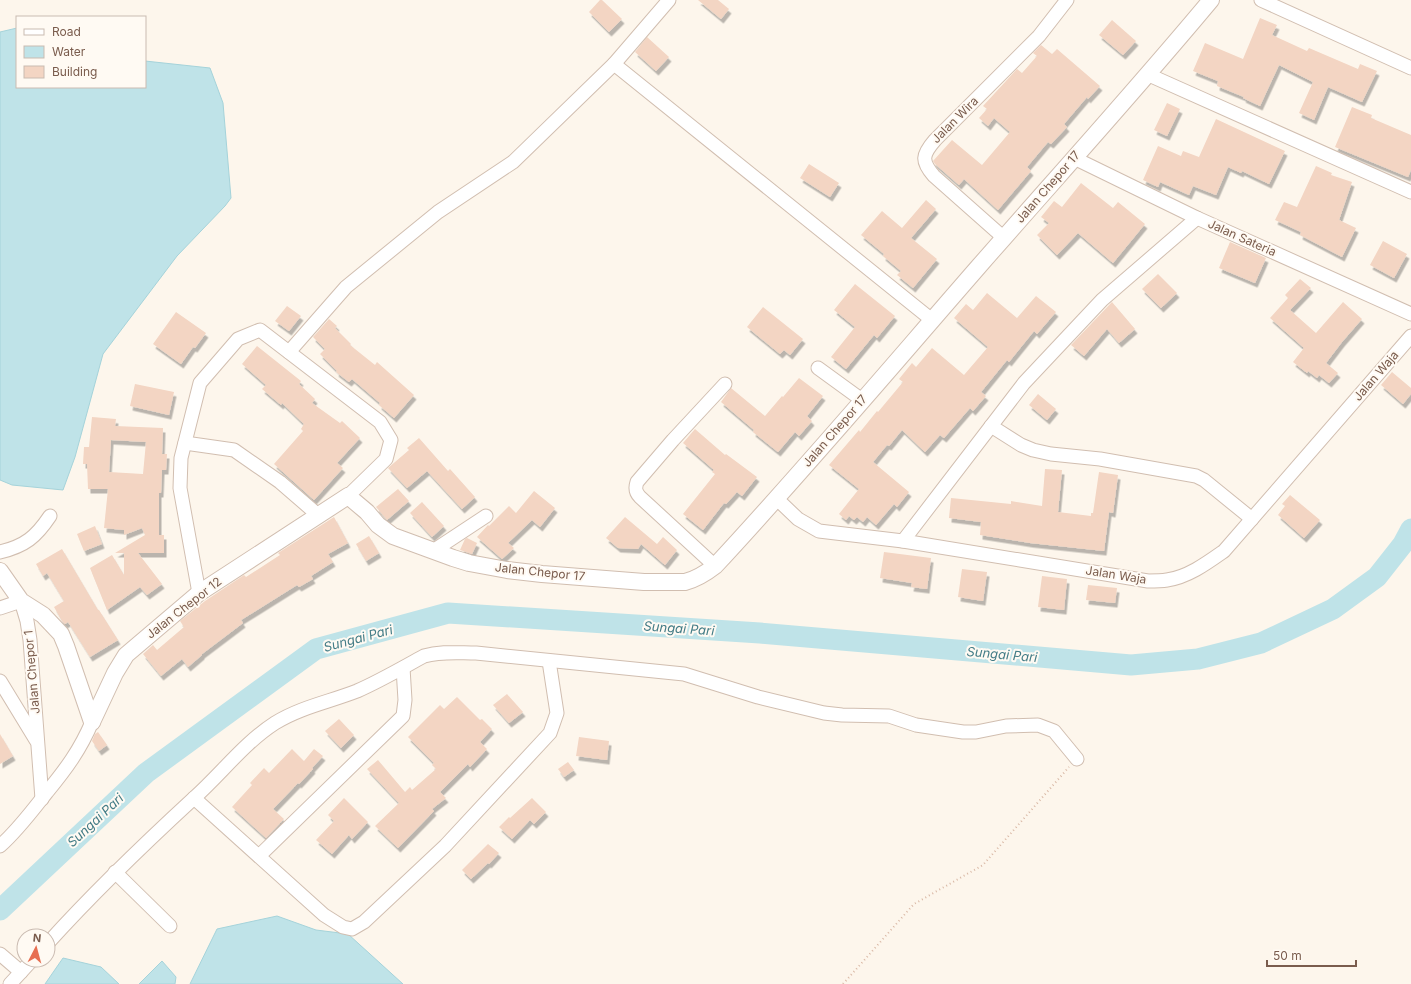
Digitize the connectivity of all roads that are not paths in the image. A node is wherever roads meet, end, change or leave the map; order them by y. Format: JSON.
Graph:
{"nodes":[{"id":1,"x":669,"y":0,"type":"edge"},
{"id":2,"x":1067,"y":0,"type":"edge"},
{"id":3,"x":1212,"y":0,"type":"edge"},
{"id":4,"x":1261,"y":0,"type":"edge"},
{"id":5,"x":614,"y":64,"type":"junction"},
{"id":6,"x":1411,"y":68,"type":"edge"},
{"id":7,"x":1149,"y":75,"type":"junction"},
{"id":8,"x":1074,"y":158,"type":"junction"},
{"id":9,"x":1411,"y":192,"type":"edge"},
{"id":10,"x":1197,"y":218,"type":"junction"},
{"id":11,"x":1004,"y":238,"type":"junction"},
{"id":12,"x":1411,"y":314,"type":"edge"},
{"id":13,"x":932,"y":320,"type":"junction"},
{"id":14,"x":1411,"y":336,"type":"edge"},
{"id":15,"x":289,"y":352,"type":"junction"},
{"id":16,"x":818,"y":368,"type":"dead end"},
{"id":17,"x":725,"y":384,"type":"dead end"},
{"id":18,"x":862,"y":400,"type":"junction"},
{"id":19,"x":991,"y":426,"type":"junction"},
{"id":20,"x":185,"y":443,"type":"junction"},
{"id":21,"x":348,"y":496,"type":"junction"},
{"id":22,"x":777,"y":499,"type":"junction"},
{"id":23,"x":318,"y":515,"type":"junction"},
{"id":24,"x":50,"y":516,"type":"dead end"},
{"id":25,"x":486,"y":516,"type":"dead end"},
{"id":26,"x":1252,"y":519,"type":"junction"},
{"id":27,"x":903,"y":541,"type":"junction"},
{"id":28,"x":433,"y":551,"type":"junction"},
{"id":29,"x":0,"y":552,"type":"edge"},
{"id":30,"x":715,"y":566,"type":"junction"},
{"id":31,"x":0,"y":571,"type":"edge"},
{"id":32,"x":199,"y":593,"type":"junction"},
{"id":33,"x":21,"y":601,"type":"junction"},
{"id":34,"x":0,"y":608,"type":"edge"},
{"id":35,"x":549,"y":661,"type":"junction"},
{"id":36,"x":403,"y":668,"type":"junction"},
{"id":37,"x":0,"y":681,"type":"edge"},
{"id":38,"x":92,"y":722,"type":"junction"},
{"id":39,"x":38,"y":743,"type":"junction"},
{"id":40,"x":1077,"y":758,"type":"road end"},
{"id":41,"x":194,"y":798,"type":"junction"},
{"id":42,"x":42,"y":799,"type":"junction"},
{"id":43,"x":0,"y":846,"type":"edge"},
{"id":44,"x":259,"y":856,"type":"junction"},
{"id":45,"x":115,"y":872,"type":"junction"},
{"id":46,"x":170,"y":926,"type":"dead end"},
{"id":47,"x":56,"y":934,"type":"edge"},
{"id":48,"x":1,"y":955,"type":"edge"},
{"id":49,"x":25,"y":968,"type":"edge"},
{"id":50,"x":22,"y":972,"type":"junction"},
{"id":51,"x":10,"y":984,"type":"edge"}],
"edges":[{"from":1,"to":5,"type":"street"},
{"from":2,"to":11,"type":"street","name":"Jalan Wira"},
{"from":3,"to":7,"type":"street","name":"Jalan Chepor 17"},
{"from":4,"to":6,"type":"street"},
{"from":5,"to":13,"type":"street"},
{"from":5,"to":15,"type":"street"},
{"from":7,"to":8,"type":"street","name":"Jalan Chepor 17"},
{"from":7,"to":9,"type":"street"},
{"from":8,"to":10,"type":"street","name":"Jalan Sateria"},
{"from":8,"to":11,"type":"street","name":"Jalan Chepor 17"},
{"from":10,"to":12,"type":"street","name":"Jalan Sateria"},
{"from":10,"to":19,"type":"street"},
{"from":11,"to":13,"type":"street","name":"Jalan Chepor 17"},
{"from":13,"to":18,"type":"street","name":"Jalan Chepor 17"},
{"from":14,"to":26,"type":"street","name":"Jalan Waja"},
{"from":15,"to":20,"type":"street"},
{"from":15,"to":21,"type":"street"},
{"from":16,"to":18,"type":"street"},
{"from":17,"to":30,"type":"street"},
{"from":18,"to":22,"type":"street","name":"Jalan Chepor 17"},
{"from":19,"to":26,"type":"street"},
{"from":19,"to":27,"type":"street"},
{"from":20,"to":23,"type":"street"},
{"from":20,"to":32,"type":"street"},
{"from":21,"to":23,"type":"street","name":"Jalan Chepor 12"},
{"from":21,"to":28,"type":"street","name":"Jalan Chepor 17"},
{"from":22,"to":27,"type":"street","name":"Jalan Waja"},
{"from":22,"to":30,"type":"street","name":"Jalan Chepor 17"},
{"from":23,"to":32,"type":"street","name":"Jalan Chepor 12"},
{"from":24,"to":29,"type":"street"},
{"from":25,"to":28,"type":"street"},
{"from":26,"to":27,"type":"street","name":"Jalan Waja"},
{"from":28,"to":30,"type":"street","name":"Jalan Chepor 17"},
{"from":31,"to":33,"type":"street"},
{"from":32,"to":38,"type":"street","name":"Jalan Chepor 12"},
{"from":33,"to":34,"type":"street"},
{"from":33,"to":38,"type":"street"},
{"from":33,"to":39,"type":"street","name":"Jalan Chepor 1"},
{"from":35,"to":36,"type":"street"},
{"from":35,"to":40,"type":"street"},
{"from":35,"to":44,"type":"street"},
{"from":36,"to":41,"type":"street"},
{"from":36,"to":44,"type":"street"},
{"from":37,"to":39,"type":"street","name":"Jalan Chepor 1"},
{"from":38,"to":42,"type":"street"},
{"from":39,"to":42,"type":"street","name":"Jalan Chepor 1"},
{"from":41,"to":44,"type":"street"},
{"from":41,"to":45,"type":"street"},
{"from":42,"to":43,"type":"street"},
{"from":45,"to":46,"type":"street"},
{"from":45,"to":47,"type":"street"},
{"from":48,"to":50,"type":"street"},
{"from":49,"to":50,"type":"street"},
{"from":50,"to":51,"type":"street"}]}
